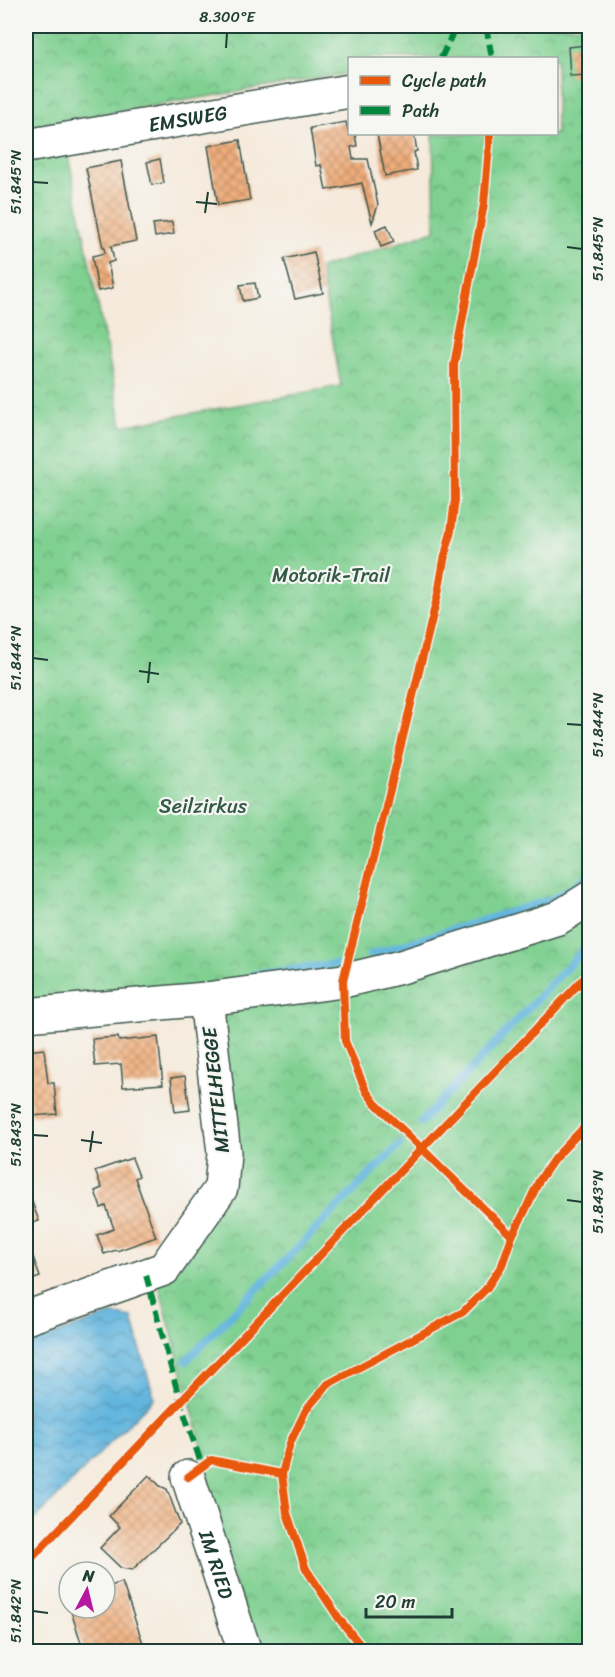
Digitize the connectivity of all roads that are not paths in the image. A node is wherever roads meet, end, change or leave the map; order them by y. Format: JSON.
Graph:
{"nodes":[{"id":1,"x":348,"y":91,"type":"edge"},
{"id":2,"x":26,"y":146,"type":"edge"},
{"id":3,"x":590,"y":898,"type":"edge"},
{"id":4,"x":206,"y":999,"type":"junction"},
{"id":5,"x":26,"y":1015,"type":"edge"},
{"id":6,"x":26,"y":1318,"type":"edge"},
{"id":7,"x":188,"y":1477,"type":"dead end"},
{"id":8,"x":245,"y":1652,"type":"edge"}],
"edges":[{"from":1,"to":2,"type":"street","name":"EMSWEG"},
{"from":3,"to":4,"type":"street","name":"MITTELHEGGE"},
{"from":4,"to":5,"type":"street","name":"MITTELHEGGE"},
{"from":4,"to":6,"type":"street","name":"MITTELHEGGE"},
{"from":7,"to":8,"type":"street","name":"IM RIED"}]}
